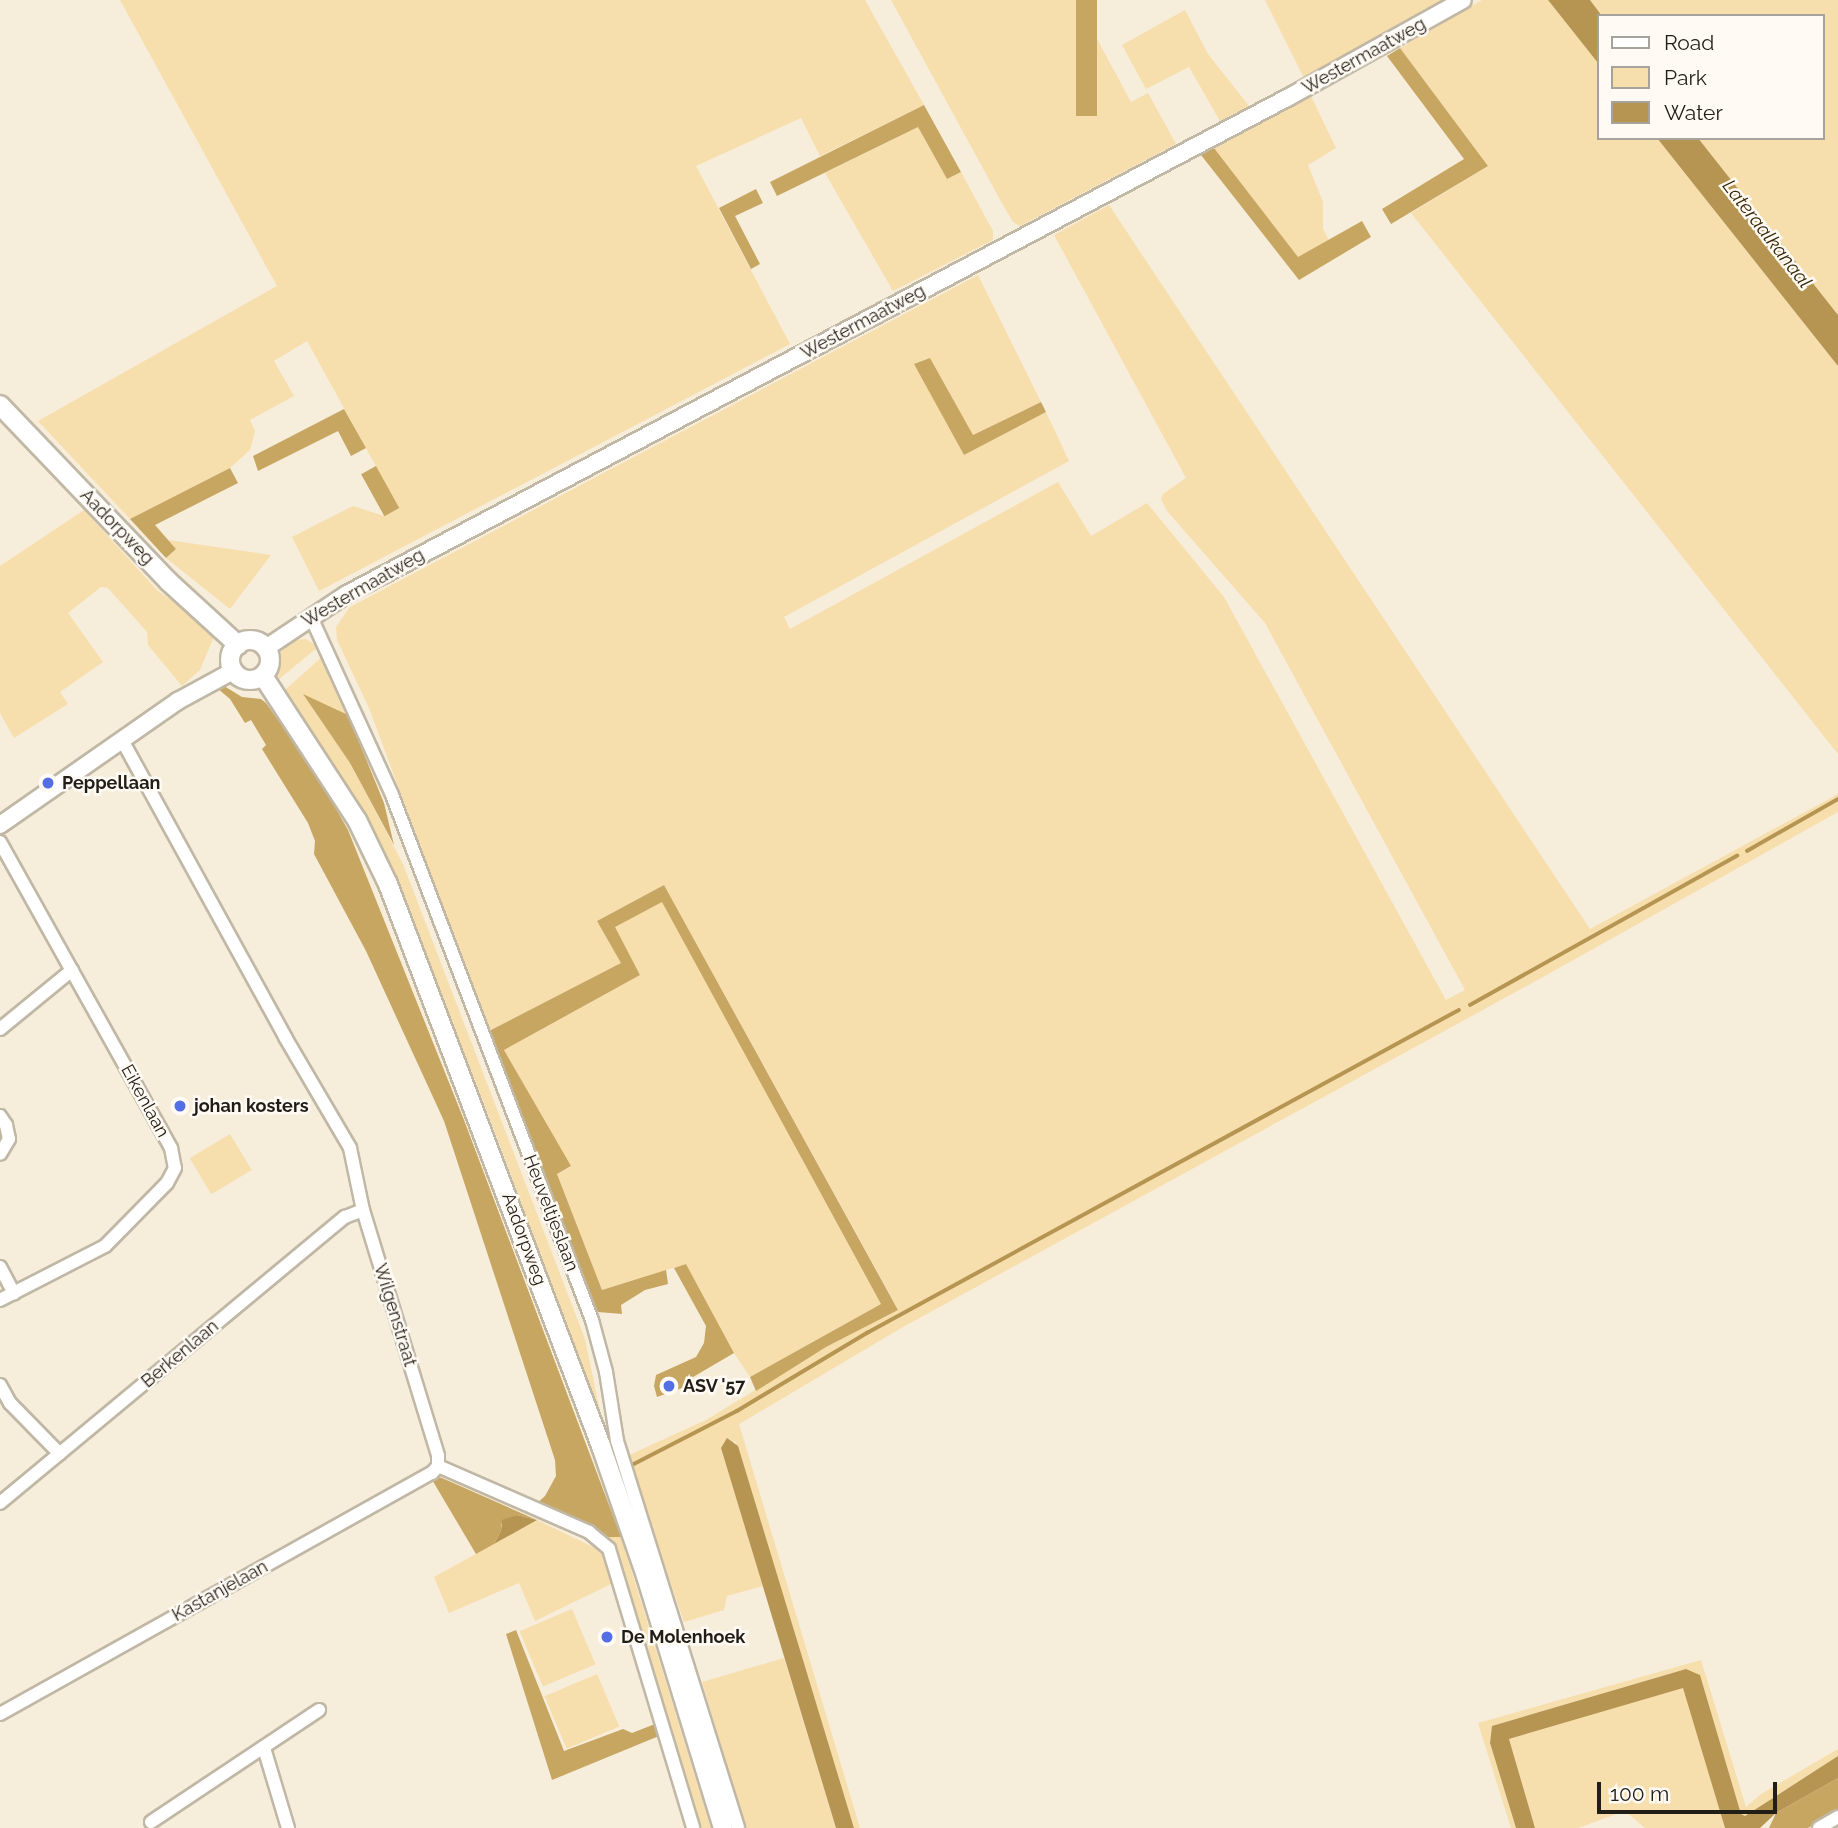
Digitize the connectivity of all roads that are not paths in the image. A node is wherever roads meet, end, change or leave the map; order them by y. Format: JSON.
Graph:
{"nodes":[{"id":1,"x":1464,"y":0,"type":"edge"},
{"id":2,"x":0,"y":405,"type":"edge"},
{"id":3,"x":311,"y":617,"type":"junction"},
{"id":4,"x":238,"y":645,"type":"junction"},
{"id":5,"x":266,"y":648,"type":"junction"},
{"id":6,"x":233,"y":671,"type":"junction"},
{"id":7,"x":263,"y":676,"type":"junction"},
{"id":8,"x":122,"y":740,"type":"junction"},
{"id":9,"x":0,"y":825,"type":"edge"},
{"id":10,"x":0,"y":842,"type":"edge"},
{"id":11,"x":72,"y":970,"type":"junction"},
{"id":12,"x":0,"y":1029,"type":"edge"},
{"id":13,"x":0,"y":1116,"type":"edge"},
{"id":14,"x":0,"y":1154,"type":"edge"},
{"id":15,"x":363,"y":1210,"type":"junction"},
{"id":16,"x":0,"y":1267,"type":"edge"},
{"id":17,"x":14,"y":1293,"type":"junction"},
{"id":18,"x":0,"y":1300,"type":"edge"},
{"id":19,"x":0,"y":1385,"type":"edge"},
{"id":20,"x":60,"y":1454,"type":"junction"},
{"id":21,"x":438,"y":1466,"type":"junction"},
{"id":22,"x":0,"y":1503,"type":"edge"},
{"id":23,"x":319,"y":1710,"type":"dead end"},
{"id":24,"x":0,"y":1714,"type":"edge"},
{"id":25,"x":264,"y":1748,"type":"junction"},
{"id":26,"x":1838,"y":1817,"type":"edge"},
{"id":27,"x":151,"y":1822,"type":"dead end"},
{"id":28,"x":288,"y":1828,"type":"edge"},
{"id":29,"x":693,"y":1828,"type":"edge"},
{"id":30,"x":723,"y":1828,"type":"edge"},
{"id":31,"x":738,"y":1828,"type":"edge"},
{"id":32,"x":1819,"y":1828,"type":"edge"}],
"edges":[{"from":1,"to":3,"type":"street","name":"Westermaatweg"},
{"from":2,"to":4,"type":"main road","name":"Aadorpweg"},
{"from":3,"to":5,"type":"street","name":"Westermaatweg"},
{"from":3,"to":31,"type":"street","name":"Heuveltjeslaan"},
{"from":4,"to":5,"type":"main road"},
{"from":4,"to":6,"type":"main road"},
{"from":5,"to":7,"type":"main road"},
{"from":6,"to":7,"type":"main road"},
{"from":6,"to":8,"type":"street"},
{"from":7,"to":30,"type":"main road","name":"Aadorpweg"},
{"from":8,"to":9,"type":"street"},
{"from":8,"to":15,"type":"street","name":"Wilgenstraat"},
{"from":10,"to":11,"type":"street","name":"Eikenlaan"},
{"from":11,"to":12,"type":"street"},
{"from":11,"to":17,"type":"street","name":"Eikenlaan"},
{"from":13,"to":14,"type":"street"},
{"from":15,"to":20,"type":"street","name":"Berkenlaan"},
{"from":15,"to":21,"type":"street","name":"Wilgenstraat"},
{"from":16,"to":17,"type":"street"},
{"from":17,"to":18,"type":"street","name":"Eikenlaan"},
{"from":19,"to":20,"type":"street"},
{"from":20,"to":22,"type":"street","name":"Berkenlaan"},
{"from":21,"to":24,"type":"street","name":"Kastanjelaan"},
{"from":21,"to":29,"type":"street"},
{"from":23,"to":25,"type":"street"},
{"from":25,"to":27,"type":"street"},
{"from":25,"to":28,"type":"street"},
{"from":26,"to":32,"type":"street"}]}
